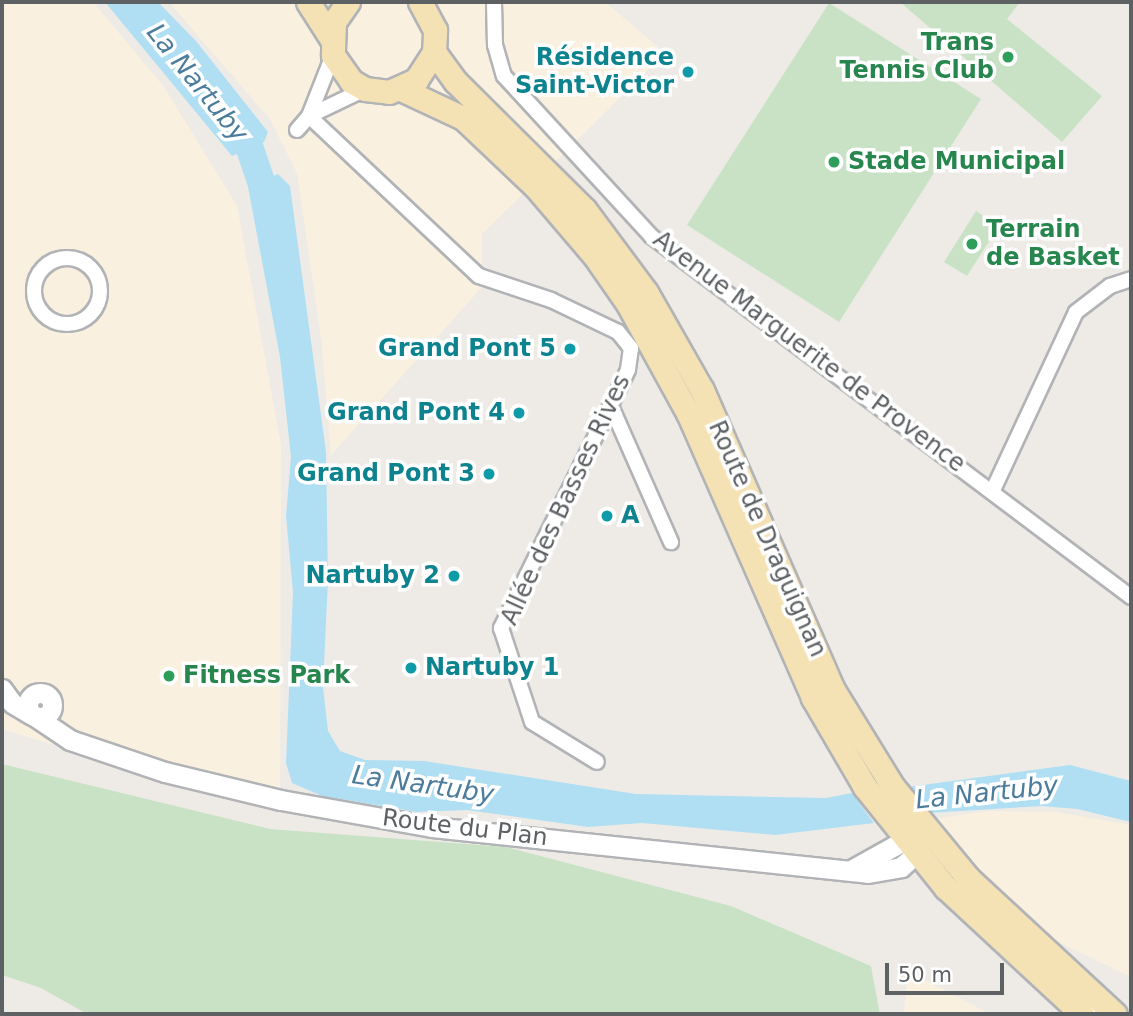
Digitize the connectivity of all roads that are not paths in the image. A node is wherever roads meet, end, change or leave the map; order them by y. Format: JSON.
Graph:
{"nodes":[{"id":1,"x":308,"y":2,"type":"edge"},
{"id":2,"x":348,"y":2,"type":"edge"},
{"id":3,"x":495,"y":2,"type":"edge"},
{"id":4,"x":428,"y":8,"type":"edge"},
{"id":5,"x":332,"y":46,"type":"junction"},
{"id":6,"x":434,"y":52,"type":"junction"},
{"id":7,"x":365,"y":89,"type":"junction"},
{"id":8,"x":401,"y":89,"type":"junction"},
{"id":9,"x":309,"y":116,"type":"junction"},
{"id":10,"x":297,"y":130,"type":"dead end"},
{"id":11,"x":1131,"y":279,"type":"edge"},
{"id":12,"x":93,"y":312,"type":"joint"},
{"id":13,"x":611,"y":406,"type":"junction"},
{"id":14,"x":993,"y":490,"type":"junction"},
{"id":15,"x":671,"y":542,"type":"dead end"},
{"id":16,"x":1131,"y":597,"type":"edge"},
{"id":17,"x":2,"y":682,"type":"edge"},
{"id":18,"x":2,"y":689,"type":"edge"},
{"id":19,"x":38,"y":708,"type":"junction"},
{"id":20,"x":597,"y":762,"type":"dead end"},
{"id":21,"x":917,"y":837,"type":"junction"},
{"id":22,"x":1037,"y":973,"type":"junction"},
{"id":23,"x":1082,"y":1014,"type":"edge"},
{"id":24,"x":1098,"y":1014,"type":"edge"},
{"id":25,"x":1115,"y":1014,"type":"edge"}],
"edges":[{"from":1,"to":5,"type":"main road"},
{"from":2,"to":5,"type":"main road"},
{"from":3,"to":14,"type":"street","name":"Avenue Marguerite de Provence"},
{"from":4,"to":6,"type":"main road"},
{"from":5,"to":7,"type":"main road"},
{"from":5,"to":9,"type":"street"},
{"from":6,"to":8,"type":"main road"},
{"from":6,"to":21,"type":"main road","name":"Route de Draguignan"},
{"from":7,"to":8,"type":"main road"},
{"from":7,"to":9,"type":"street"},
{"from":8,"to":21,"type":"main road","name":"Route de Draguignan"},
{"from":9,"to":10,"type":"street"},
{"from":9,"to":13,"type":"street","name":"Allée des Basses Rives"},
{"from":11,"to":14,"type":"street"},
{"from":12,"to":12,"type":"street"},
{"from":13,"to":15,"type":"street"},
{"from":13,"to":20,"type":"street","name":"Allée des Basses Rives"},
{"from":14,"to":16,"type":"street","name":"Avenue Marguerite de Provence"},
{"from":17,"to":19,"type":"street","name":"Route du Plan"},
{"from":18,"to":19,"type":"street","name":"Route du Plan"},
{"from":19,"to":21,"type":"street","name":"Route du Plan"},
{"from":21,"to":22,"type":"main road","name":"Route de Draguignan"},
{"from":21,"to":25,"type":"main road","name":"Route de Draguignan"},
{"from":22,"to":23,"type":"main road","name":"Route de Draguignan"},
{"from":22,"to":24,"type":"street"}]}
